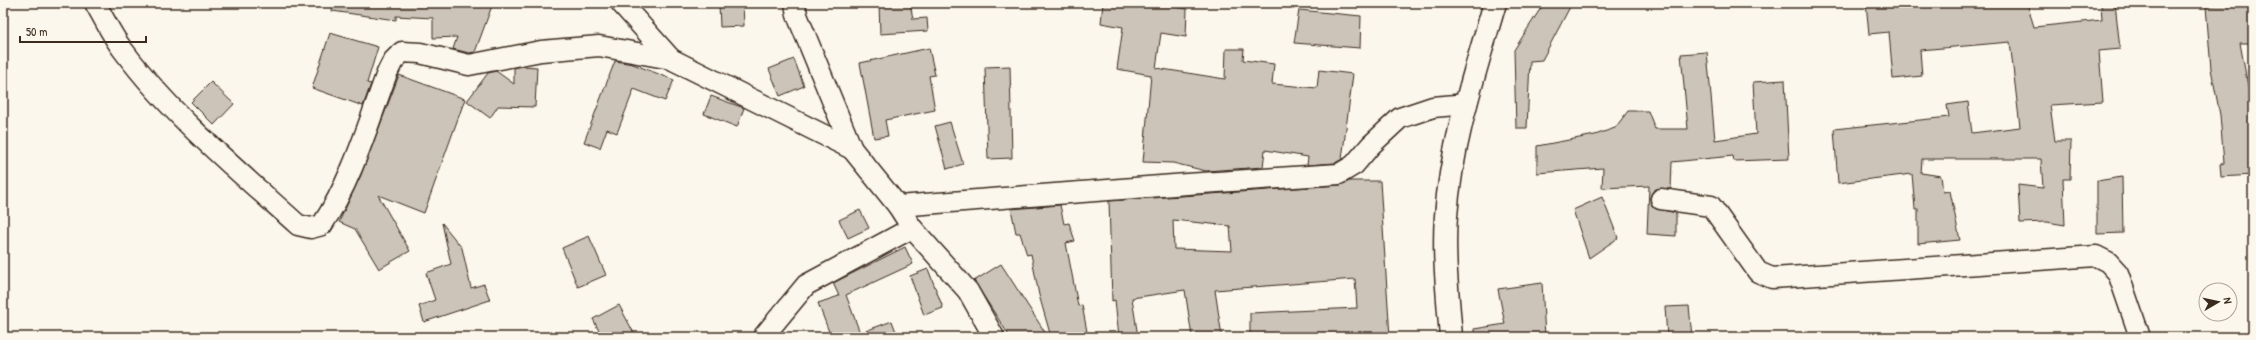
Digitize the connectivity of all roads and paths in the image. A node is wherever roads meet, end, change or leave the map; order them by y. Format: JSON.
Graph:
{"nodes":[{"id":1,"x":95,"y":3,"type":"edge"},
{"id":2,"x":621,"y":3,"type":"edge"},
{"id":3,"x":795,"y":3,"type":"edge"},
{"id":4,"x":1495,"y":3,"type":"edge"},
{"id":5,"x":670,"y":59,"type":"junction"},
{"id":6,"x":1467,"y":104,"type":"junction"},
{"id":7,"x":852,"y":149,"type":"junction"},
{"id":8,"x":1661,"y":199,"type":"dead end"},
{"id":9,"x":898,"y":206,"type":"junction"},
{"id":10,"x":912,"y":228,"type":"junction"},
{"id":11,"x":763,"y":337,"type":"edge"},
{"id":12,"x":994,"y":337,"type":"edge"},
{"id":13,"x":1451,"y":337,"type":"edge"},
{"id":14,"x":2140,"y":337,"type":"edge"}],
"edges":[{"from":1,"to":5,"type":"street"},
{"from":2,"to":5,"type":"street"},
{"from":3,"to":7,"type":"street"},
{"from":4,"to":6,"type":"highway"},
{"from":5,"to":7,"type":"street"},
{"from":6,"to":9,"type":"street"},
{"from":6,"to":13,"type":"highway"},
{"from":7,"to":9,"type":"street"},
{"from":8,"to":14,"type":"street"},
{"from":9,"to":10,"type":"street"},
{"from":10,"to":11,"type":"street"},
{"from":10,"to":12,"type":"street"}]}
